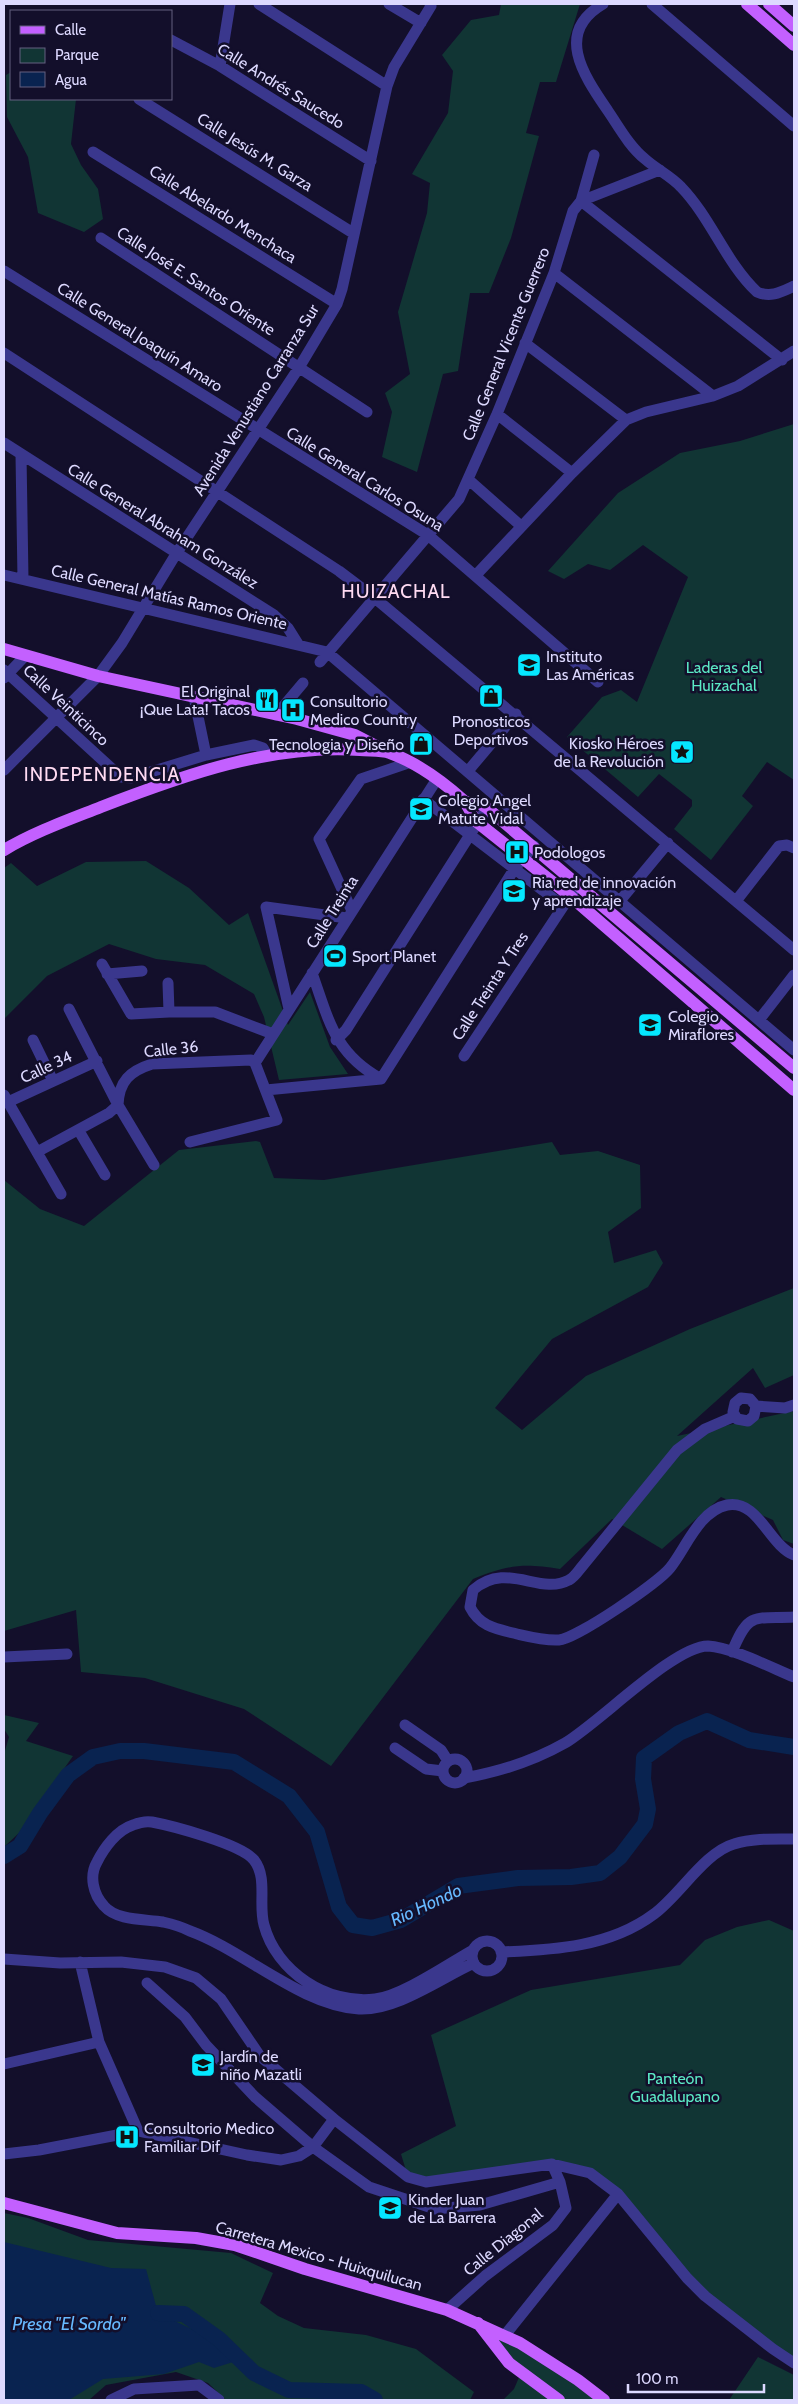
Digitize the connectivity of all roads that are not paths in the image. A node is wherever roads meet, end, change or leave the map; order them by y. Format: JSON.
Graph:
{"nodes":[{"id":1,"x":230,"y":4,"type":"edge"},
{"id":2,"x":259,"y":4,"type":"edge"},
{"id":3,"x":389,"y":4,"type":"edge"},
{"id":4,"x":430,"y":4,"type":"edge"},
{"id":5,"x":604,"y":4,"type":"edge"},
{"id":6,"x":652,"y":4,"type":"edge"},
{"id":7,"x":747,"y":4,"type":"edge"},
{"id":8,"x":769,"y":4,"type":"edge"},
{"id":9,"x":421,"y":23,"type":"junction"},
{"id":10,"x":794,"y":26,"type":"edge"},
{"id":11,"x":172,"y":41,"type":"edge"},
{"id":12,"x":794,"y":45,"type":"edge"},
{"id":13,"x":220,"y":66,"type":"junction"},
{"id":14,"x":387,"y":86,"type":"junction"},
{"id":15,"x":141,"y":100,"type":"edge"},
{"id":16,"x":794,"y":126,"type":"edge"},
{"id":17,"x":93,"y":152,"type":"dead end"},
{"id":18,"x":594,"y":154,"type":"dead end"},
{"id":19,"x":371,"y":161,"type":"junction"},
{"id":20,"x":660,"y":170,"type":"junction"},
{"id":21,"x":582,"y":201,"type":"junction"},
{"id":22,"x":353,"y":234,"type":"junction"},
{"id":23,"x":100,"y":238,"type":"dead end"},
{"id":24,"x":4,"y":272,"type":"edge"},
{"id":25,"x":554,"y":273,"type":"junction"},
{"id":26,"x":794,"y":286,"type":"edge"},
{"id":27,"x":337,"y":304,"type":"junction"},
{"id":28,"x":525,"y":343,"type":"junction"},
{"id":29,"x":794,"y":351,"type":"edge"},
{"id":30,"x":4,"y":353,"type":"edge"},
{"id":31,"x":782,"y":360,"type":"junction"},
{"id":32,"x":300,"y":366,"type":"junction"},
{"id":33,"x":713,"y":396,"type":"junction"},
{"id":34,"x":366,"y":412,"type":"dead end"},
{"id":35,"x":497,"y":414,"type":"junction"},
{"id":36,"x":626,"y":420,"type":"junction"},
{"id":37,"x":259,"y":430,"type":"junction"},
{"id":38,"x":4,"y":443,"type":"edge"},
{"id":39,"x":21,"y":455,"type":"junction"},
{"id":40,"x":572,"y":473,"type":"junction"},
{"id":41,"x":468,"y":480,"type":"junction"},
{"id":42,"x":218,"y":492,"type":"junction"},
{"id":43,"x":521,"y":526,"type":"junction"},
{"id":44,"x":428,"y":536,"type":"junction"},
{"id":45,"x":176,"y":554,"type":"junction"},
{"id":46,"x":4,"y":575,"type":"edge"},
{"id":47,"x":476,"y":575,"type":"junction"},
{"id":48,"x":23,"y":578,"type":"junction"},
{"id":49,"x":376,"y":598,"type":"junction"},
{"id":50,"x":143,"y":608,"type":"junction"},
{"id":51,"x":298,"y":644,"type":"junction"},
{"id":52,"x":4,"y":649,"type":"edge"},
{"id":53,"x":25,"y":656,"type":"junction"},
{"id":54,"x":323,"y":657,"type":"junction"},
{"id":55,"x":5,"y":674,"type":"edge"},
{"id":56,"x":98,"y":676,"type":"junction"},
{"id":57,"x":598,"y":682,"type":"dead end"},
{"id":58,"x":302,"y":683,"type":"dead end"},
{"id":59,"x":194,"y":697,"type":"junction"},
{"id":60,"x":516,"y":714,"type":"junction"},
{"id":61,"x":276,"y":715,"type":"junction"},
{"id":62,"x":55,"y":717,"type":"junction"},
{"id":63,"x":388,"y":752,"type":"junction"},
{"id":64,"x":206,"y":755,"type":"junction"},
{"id":65,"x":267,"y":755,"type":"junction"},
{"id":66,"x":411,"y":762,"type":"junction"},
{"id":67,"x":4,"y":770,"type":"edge"},
{"id":68,"x":468,"y":771,"type":"junction"},
{"id":69,"x":437,"y":779,"type":"junction"},
{"id":70,"x":422,"y":799,"type":"junction"},
{"id":71,"x":465,"y":802,"type":"junction"},
{"id":72,"x":487,"y":808,"type":"junction"},
{"id":73,"x":478,"y":822,"type":"junction"},
{"id":74,"x":470,"y":834,"type":"junction"},
{"id":75,"x":668,"y":843,"type":"junction"},
{"id":76,"x":534,"y":846,"type":"junction"},
{"id":77,"x":793,"y":847,"type":"edge"},
{"id":78,"x":4,"y":850,"type":"edge"},
{"id":79,"x":520,"y":863,"type":"junction"},
{"id":80,"x":578,"y":884,"type":"junction"},
{"id":81,"x":566,"y":900,"type":"junction"},
{"id":82,"x":736,"y":901,"type":"junction"},
{"id":83,"x":619,"y":902,"type":"junction"},
{"id":84,"x":349,"y":914,"type":"junction"},
{"id":85,"x":794,"y":950,"type":"edge"},
{"id":86,"x":142,"y":971,"type":"dead end"},
{"id":87,"x":312,"y":973,"type":"junction"},
{"id":88,"x":794,"y":974,"type":"edge"},
{"id":89,"x":168,"y":983,"type":"dead end"},
{"id":90,"x":69,"y":1009,"type":"dead end"},
{"id":91,"x":289,"y":1009,"type":"junction"},
{"id":92,"x":169,"y":1012,"type":"junction"},
{"id":93,"x":759,"y":1020,"type":"junction"},
{"id":94,"x":273,"y":1034,"type":"junction"},
{"id":95,"x":33,"y":1040,"type":"dead end"},
{"id":96,"x":336,"y":1040,"type":"junction"},
{"id":97,"x":794,"y":1050,"type":"edge"},
{"id":98,"x":464,"y":1056,"type":"dead end"},
{"id":99,"x":97,"y":1061,"type":"junction"},
{"id":100,"x":255,"y":1063,"type":"junction"},
{"id":101,"x":794,"y":1068,"type":"edge"},
{"id":102,"x":380,"y":1079,"type":"junction"},
{"id":103,"x":53,"y":1081,"type":"junction"},
{"id":104,"x":266,"y":1090,"type":"junction"},
{"id":105,"x":794,"y":1090,"type":"edge"},
{"id":106,"x":6,"y":1099,"type":"edge"},
{"id":107,"x":118,"y":1105,"type":"junction"},
{"id":108,"x":79,"y":1131,"type":"junction"},
{"id":109,"x":190,"y":1142,"type":"dead end"},
{"id":110,"x":37,"y":1152,"type":"junction"},
{"id":111,"x":154,"y":1165,"type":"dead end"},
{"id":112,"x":105,"y":1175,"type":"dead end"},
{"id":113,"x":61,"y":1194,"type":"dead end"},
{"id":114,"x":794,"y":1405,"type":"edge"},
{"id":115,"x":756,"y":1406,"type":"junction"},
{"id":116,"x":735,"y":1416,"type":"junction"},
{"id":117,"x":794,"y":1555,"type":"edge"},
{"id":118,"x":794,"y":1617,"type":"edge"},
{"id":119,"x":732,"y":1652,"type":"junction"},
{"id":120,"x":67,"y":1654,"type":"dead end"},
{"id":121,"x":4,"y":1657,"type":"edge"},
{"id":122,"x":794,"y":1677,"type":"edge"},
{"id":123,"x":405,"y":1726,"type":"dead end"},
{"id":124,"x":395,"y":1748,"type":"dead end"},
{"id":125,"x":446,"y":1766,"type":"junction"},
{"id":126,"x":464,"y":1778,"type":"junction"},
{"id":127,"x":794,"y":1839,"type":"edge"},
{"id":128,"x":473,"y":1950,"type":"junction"},
{"id":129,"x":501,"y":1952,"type":"junction"},
{"id":130,"x":4,"y":1959,"type":"edge"},
{"id":131,"x":80,"y":1962,"type":"junction"},
{"id":132,"x":474,"y":1963,"type":"junction"},
{"id":133,"x":147,"y":1983,"type":"dead end"},
{"id":134,"x":99,"y":2042,"type":"junction"},
{"id":135,"x":4,"y":2064,"type":"edge"},
{"id":136,"x":334,"y":2119,"type":"junction"},
{"id":137,"x":138,"y":2131,"type":"junction"},
{"id":138,"x":313,"y":2147,"type":"junction"},
{"id":139,"x":4,"y":2154,"type":"edge"},
{"id":140,"x":552,"y":2164,"type":"junction"},
{"id":141,"x":560,"y":2182,"type":"junction"},
{"id":142,"x":618,"y":2194,"type":"junction"},
{"id":143,"x":4,"y":2203,"type":"edge"},
{"id":144,"x":447,"y":2310,"type":"junction"},
{"id":145,"x":477,"y":2321,"type":"junction"},
{"id":146,"x":505,"y":2335,"type":"junction"},
{"id":147,"x":794,"y":2363,"type":"edge"},
{"id":148,"x":216,"y":2399,"type":"edge"},
{"id":149,"x":111,"y":2400,"type":"edge"},
{"id":150,"x":559,"y":2400,"type":"edge"},
{"id":151,"x":604,"y":2400,"type":"edge"}],
"edges":[{"from":1,"to":13,"type":"street"},
{"from":2,"to":14,"type":"street"},
{"from":3,"to":9,"type":"street"},
{"from":4,"to":9,"type":"street","name":"Avenida Venustiano Carranza Sur"},
{"from":5,"to":20,"type":"street"},
{"from":6,"to":16,"type":"street"},
{"from":7,"to":12,"type":"main road"},
{"from":8,"to":10,"type":"main road"},
{"from":9,"to":14,"type":"street","name":"Avenida Venustiano Carranza Sur"},
{"from":11,"to":13,"type":"street","name":"Calle Andrés Saucedo"},
{"from":13,"to":19,"type":"street","name":"Calle Andrés Saucedo"},
{"from":14,"to":19,"type":"street","name":"Avenida Venustiano Carranza Sur"},
{"from":15,"to":22,"type":"street","name":"Calle Jesús M. Garza"},
{"from":17,"to":27,"type":"street","name":"Calle Abelardo Menchaca"},
{"from":18,"to":21,"type":"street","name":"Calle General Vicente Guerrero"},
{"from":19,"to":22,"type":"street","name":"Avenida Venustiano Carranza Sur"},
{"from":20,"to":21,"type":"street"},
{"from":20,"to":26,"type":"street"},
{"from":21,"to":25,"type":"street","name":"Calle General Vicente Guerrero"},
{"from":21,"to":31,"type":"street"},
{"from":22,"to":27,"type":"street","name":"Avenida Venustiano Carranza Sur"},
{"from":23,"to":32,"type":"street","name":"Calle José E. Santos Oriente"},
{"from":24,"to":37,"type":"street","name":"Calle General Joaquín Amaro"},
{"from":25,"to":28,"type":"street","name":"Calle General Vicente Guerrero"},
{"from":25,"to":33,"type":"street"},
{"from":27,"to":32,"type":"street","name":"Avenida Venustiano Carranza Sur"},
{"from":28,"to":35,"type":"street","name":"Calle General Vicente Guerrero"},
{"from":28,"to":36,"type":"street"},
{"from":29,"to":31,"type":"street"},
{"from":30,"to":42,"type":"street"},
{"from":31,"to":33,"type":"street"},
{"from":32,"to":34,"type":"street","name":"Calle José E. Santos Oriente"},
{"from":32,"to":37,"type":"street","name":"Avenida Venustiano Carranza Sur"},
{"from":33,"to":36,"type":"street"},
{"from":35,"to":40,"type":"street"},
{"from":35,"to":41,"type":"street","name":"Calle General Vicente Guerrero"},
{"from":36,"to":40,"type":"street"},
{"from":37,"to":42,"type":"street","name":"Avenida Venustiano Carranza Sur"},
{"from":37,"to":44,"type":"street","name":"Calle General Carlos Osuna"},
{"from":38,"to":39,"type":"street","name":"Calle General Abraham González"},
{"from":39,"to":45,"type":"street","name":"Calle General Abraham González"},
{"from":39,"to":48,"type":"street"},
{"from":40,"to":43,"type":"street"},
{"from":41,"to":43,"type":"street"},
{"from":41,"to":44,"type":"street","name":"Calle General Vicente Guerrero"},
{"from":42,"to":45,"type":"street","name":"Avenida Venustiano Carranza Sur"},
{"from":42,"to":49,"type":"street"},
{"from":43,"to":47,"type":"street"},
{"from":44,"to":47,"type":"street","name":"Calle General Carlos Osuna"},
{"from":44,"to":49,"type":"street","name":"Calle General Vicente Guerrero"},
{"from":45,"to":50,"type":"street","name":"Avenida Venustiano Carranza Sur"},
{"from":45,"to":51,"type":"street","name":"Calle General Abraham González"},
{"from":46,"to":48,"type":"street","name":"Calle General Matías Ramos Oriente"},
{"from":47,"to":57,"type":"street","name":"Calle General Carlos Osuna"},
{"from":48,"to":50,"type":"street","name":"Calle General Matías Ramos Oriente"},
{"from":49,"to":54,"type":"street","name":"Calle General Vicente Guerrero"},
{"from":49,"to":60,"type":"street"},
{"from":50,"to":51,"type":"street","name":"Calle General Matías Ramos Oriente"},
{"from":50,"to":56,"type":"street","name":"Avenida Venustiano Carranza Sur"},
{"from":51,"to":54,"type":"street","name":"Calle General Matías Ramos Oriente"},
{"from":52,"to":53,"type":"main road"},
{"from":53,"to":55,"type":"street"},
{"from":53,"to":56,"type":"main road"},
{"from":54,"to":68,"type":"street"},
{"from":55,"to":62,"type":"street","name":"Calle Veinticinco"},
{"from":56,"to":59,"type":"main road"},
{"from":56,"to":62,"type":"street","name":"Avenida Venustiano Carranza Sur"},
{"from":58,"to":61,"type":"street"},
{"from":59,"to":61,"type":"main road"},
{"from":59,"to":64,"type":"street"},
{"from":60,"to":68,"type":"street"},
{"from":60,"to":75,"type":"street"},
{"from":61,"to":63,"type":"main road"},
{"from":62,"to":64,"type":"street","name":"Calle Veinticinco"},
{"from":62,"to":67,"type":"street","name":"Avenida Venustiano Carranza Sur"},
{"from":63,"to":65,"type":"main road"},
{"from":63,"to":66,"type":"main road"},
{"from":64,"to":65,"type":"street"},
{"from":65,"to":78,"type":"main road"},
{"from":66,"to":69,"type":"main road"},
{"from":66,"to":84,"type":"street"},
{"from":68,"to":83,"type":"street"},
{"from":69,"to":70,"type":"street","name":"Calle Treinta"},
{"from":69,"to":71,"type":"main road"},
{"from":70,"to":74,"type":"street"},
{"from":70,"to":84,"type":"street","name":"Calle Treinta"},
{"from":71,"to":72,"type":"main road"},
{"from":71,"to":73,"type":"main road"},
{"from":72,"to":73,"type":"street"},
{"from":72,"to":76,"type":"main road"},
{"from":73,"to":74,"type":"street"},
{"from":73,"to":79,"type":"main road"},
{"from":74,"to":79,"type":"street"},
{"from":74,"to":96,"type":"street"},
{"from":75,"to":82,"type":"street"},
{"from":75,"to":83,"type":"street"},
{"from":76,"to":79,"type":"street"},
{"from":76,"to":80,"type":"main road"},
{"from":77,"to":82,"type":"street"},
{"from":79,"to":81,"type":"main road"},
{"from":79,"to":102,"type":"street"},
{"from":80,"to":81,"type":"street","name":"Calle Treinta Y Tres"},
{"from":80,"to":101,"type":"main road"},
{"from":81,"to":98,"type":"street","name":"Calle Treinta Y Tres"},
{"from":81,"to":105,"type":"main road"},
{"from":82,"to":85,"type":"street"},
{"from":83,"to":93,"type":"street"},
{"from":84,"to":87,"type":"street","name":"Calle Treinta"},
{"from":84,"to":91,"type":"street"},
{"from":86,"to":92,"type":"street"},
{"from":87,"to":91,"type":"street","name":"Calle Treinta"},
{"from":87,"to":96,"type":"street"},
{"from":88,"to":93,"type":"street"},
{"from":89,"to":92,"type":"street"},
{"from":90,"to":99,"type":"street"},
{"from":91,"to":94,"type":"street","name":"Calle Treinta"},
{"from":92,"to":94,"type":"street"},
{"from":93,"to":97,"type":"street"},
{"from":94,"to":100,"type":"street","name":"Calle Treinta"},
{"from":95,"to":103,"type":"street"},
{"from":96,"to":102,"type":"street"},
{"from":99,"to":103,"type":"street","name":"Calle 34"},
{"from":99,"to":107,"type":"street"},
{"from":100,"to":104,"type":"street"},
{"from":100,"to":107,"type":"street","name":"Calle 36"},
{"from":102,"to":104,"type":"street"},
{"from":103,"to":106,"type":"street","name":"Calle 34"},
{"from":104,"to":109,"type":"street"},
{"from":106,"to":110,"type":"street"},
{"from":107,"to":108,"type":"street"},
{"from":107,"to":111,"type":"street"},
{"from":108,"to":110,"type":"street"},
{"from":108,"to":112,"type":"street"},
{"from":110,"to":113,"type":"street"},
{"from":114,"to":115,"type":"street"},
{"from":115,"to":116,"type":"street"},
{"from":115,"to":116,"type":"street"},
{"from":116,"to":117,"type":"street"},
{"from":118,"to":119,"type":"street"},
{"from":119,"to":122,"type":"street"},
{"from":119,"to":126,"type":"street"},
{"from":120,"to":121,"type":"street"},
{"from":123,"to":125,"type":"street"},
{"from":124,"to":125,"type":"street"},
{"from":125,"to":126,"type":"street"},
{"from":125,"to":126,"type":"street"},
{"from":127,"to":129,"type":"street"},
{"from":128,"to":129,"type":"street"},
{"from":128,"to":132,"type":"street"},
{"from":128,"to":132,"type":"street"},
{"from":129,"to":132,"type":"street"},
{"from":130,"to":131,"type":"street"},
{"from":131,"to":134,"type":"street"},
{"from":131,"to":136,"type":"street"},
{"from":133,"to":138,"type":"street"},
{"from":134,"to":135,"type":"street"},
{"from":134,"to":137,"type":"street"},
{"from":136,"to":138,"type":"street"},
{"from":136,"to":140,"type":"street"},
{"from":137,"to":138,"type":"street"},
{"from":137,"to":139,"type":"street"},
{"from":138,"to":141,"type":"street"},
{"from":140,"to":141,"type":"street","name":"Calle Diagonal"},
{"from":140,"to":142,"type":"street"},
{"from":141,"to":144,"type":"street","name":"Calle Diagonal"},
{"from":142,"to":146,"type":"street"},
{"from":142,"to":147,"type":"street"},
{"from":143,"to":144,"type":"main road","name":"Carretera Mexico - Huixquilucan"},
{"from":144,"to":145,"type":"main road","name":"Carretera Mexico - Huixquilucan"},
{"from":145,"to":146,"type":"main road","name":"Carretera Mexico - Huixquilucan"},
{"from":145,"to":150,"type":"main road"},
{"from":146,"to":151,"type":"main road","name":"Carretera Mexico - Huixquilucan"},
{"from":148,"to":149,"type":"street"}]}
